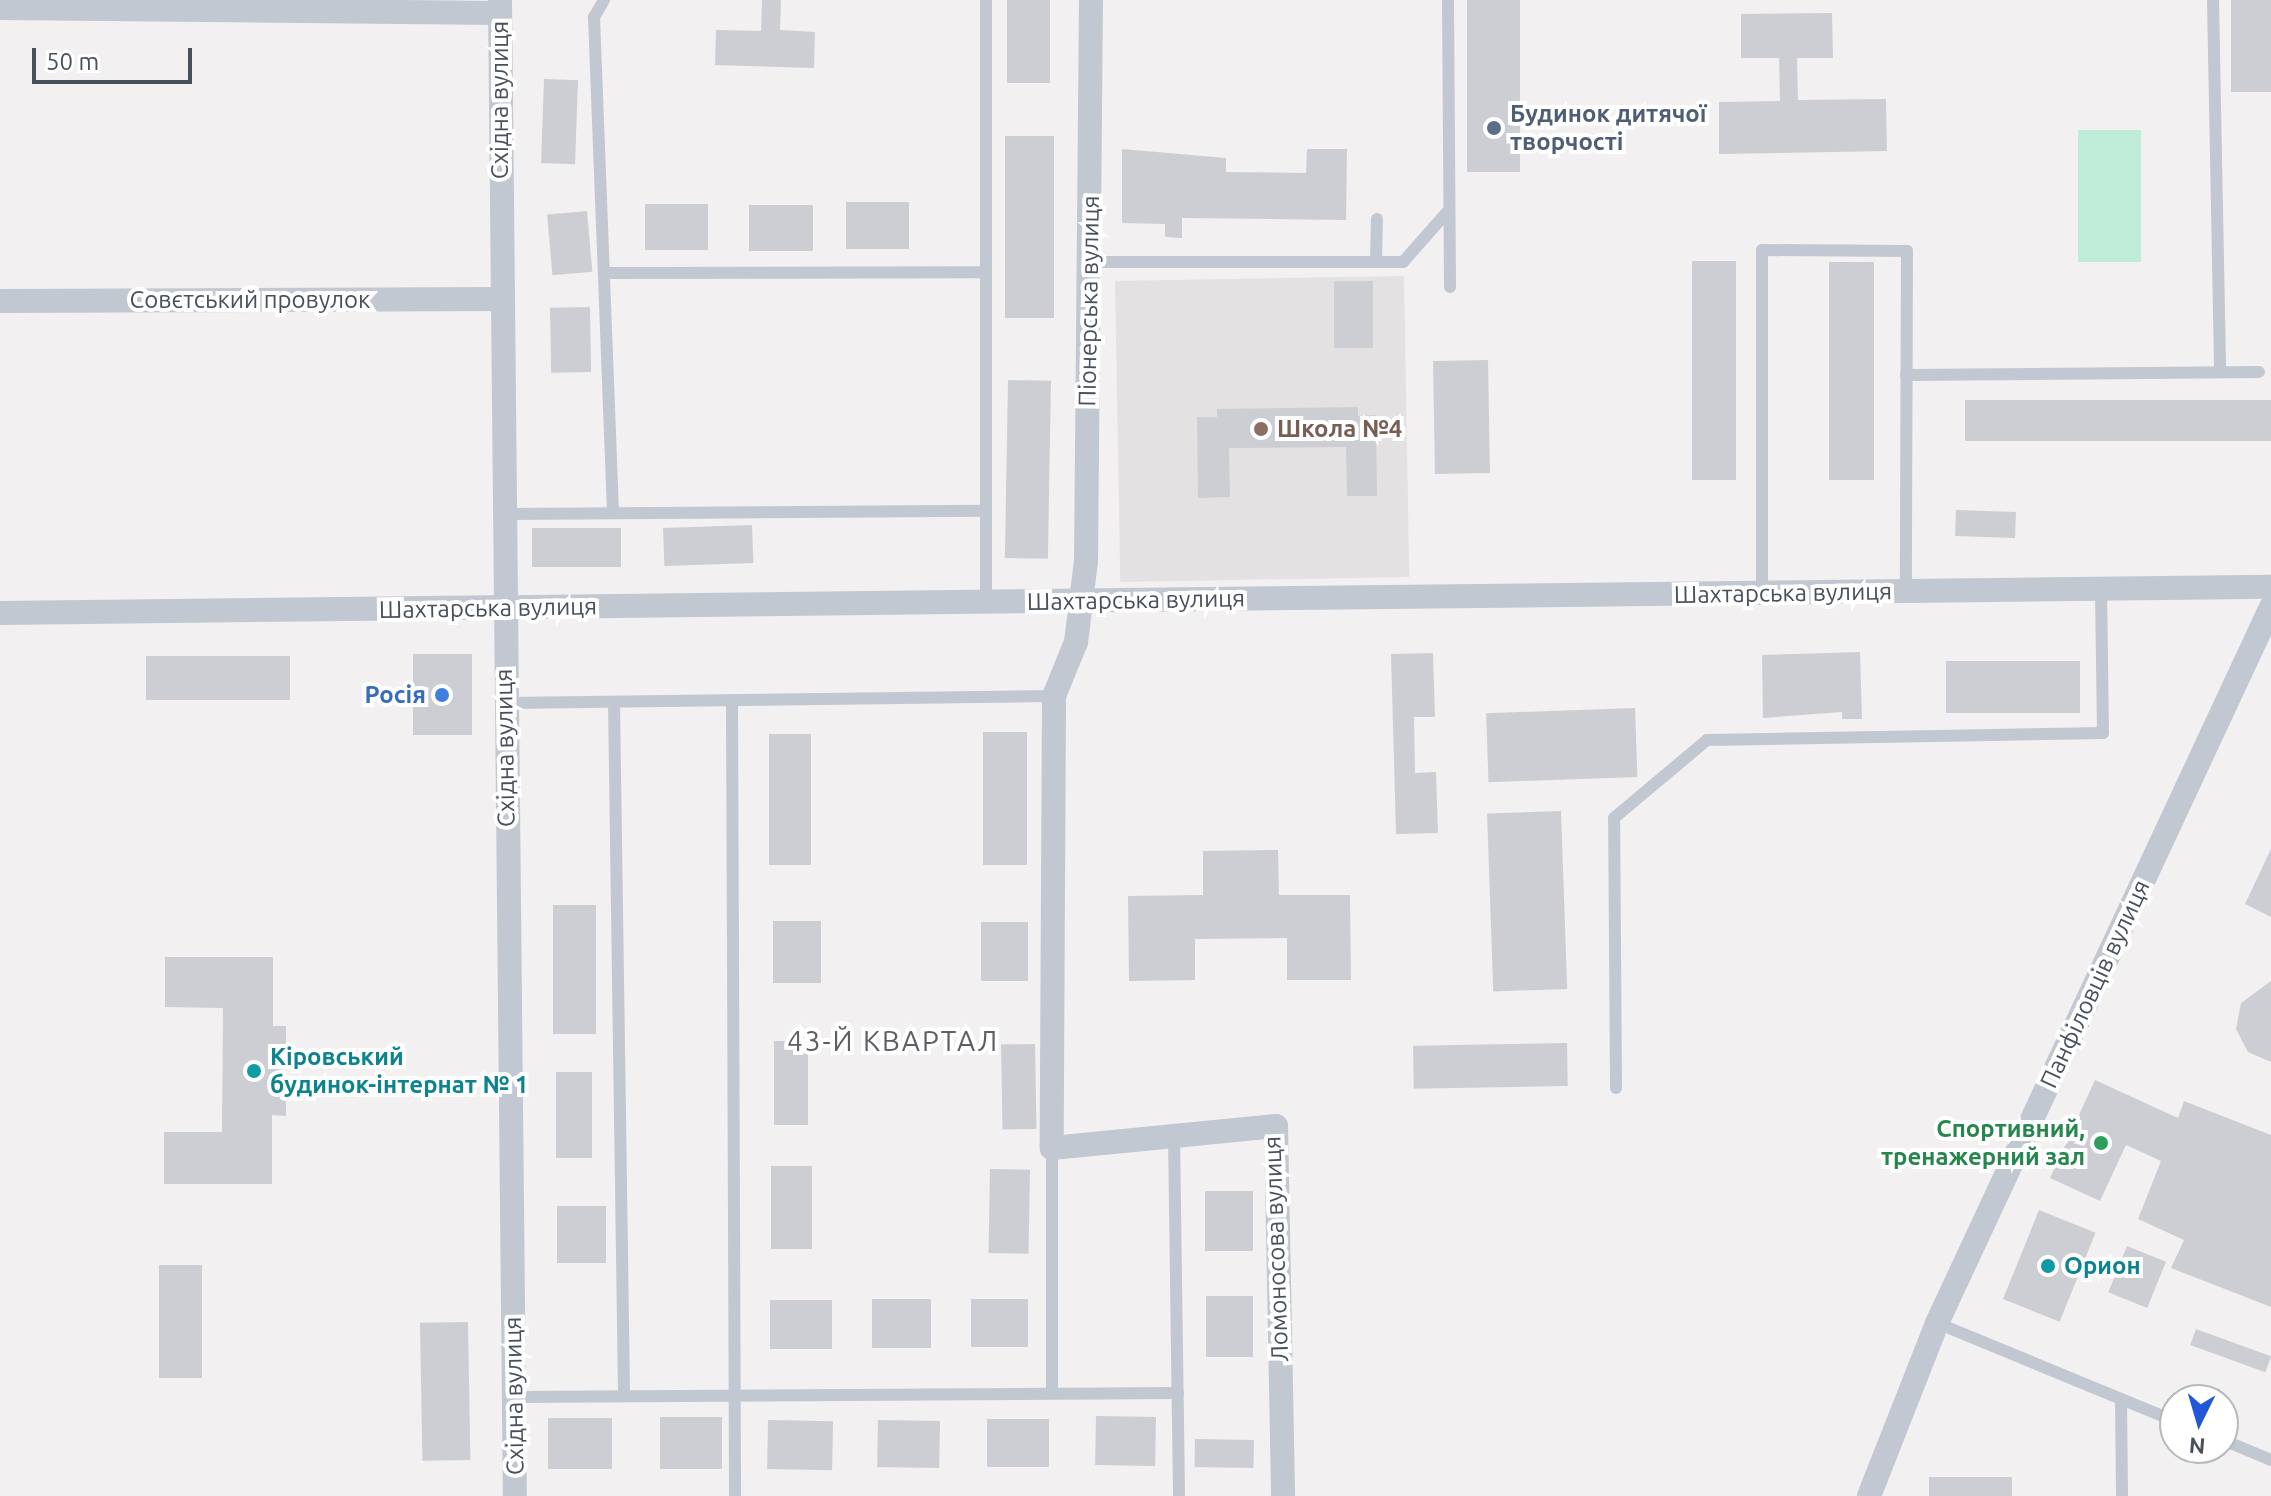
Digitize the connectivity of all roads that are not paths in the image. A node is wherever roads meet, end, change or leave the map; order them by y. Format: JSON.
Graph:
{"nodes":[{"id":1,"x":604,"y":0,"type":"edge"},
{"id":2,"x":986,"y":0,"type":"edge"},
{"id":3,"x":1091,"y":0,"type":"edge"},
{"id":4,"x":1448,"y":0,"type":"edge"},
{"id":5,"x":2213,"y":0,"type":"edge"},
{"id":6,"x":500,"y":6,"type":"edge"},
{"id":7,"x":0,"y":8,"type":"edge"},
{"id":8,"x":1449,"y":210,"type":"junction"},
{"id":9,"x":1377,"y":219,"type":"dead end"},
{"id":10,"x":1089,"y":262,"type":"junction"},
{"id":11,"x":1376,"y":262,"type":"junction"},
{"id":12,"x":986,"y":272,"type":"junction"},
{"id":13,"x":604,"y":273,"type":"junction"},
{"id":14,"x":1450,"y":287,"type":"dead end"},
{"id":15,"x":500,"y":299,"type":"junction"},
{"id":16,"x":0,"y":301,"type":"edge"},
{"id":17,"x":2220,"y":372,"type":"junction"},
{"id":18,"x":2259,"y":372,"type":"dead end"},
{"id":19,"x":1906,"y":375,"type":"junction"},
{"id":20,"x":986,"y":511,"type":"junction"},
{"id":21,"x":613,"y":513,"type":"junction"},
{"id":22,"x":503,"y":514,"type":"junction"},
{"id":23,"x":2271,"y":587,"type":"edge"},
{"id":24,"x":2101,"y":589,"type":"junction"},
{"id":25,"x":1906,"y":591,"type":"junction"},
{"id":26,"x":1762,"y":593,"type":"junction"},
{"id":27,"x":1081,"y":601,"type":"junction"},
{"id":28,"x":986,"y":602,"type":"junction"},
{"id":29,"x":2271,"y":607,"type":"edge"},
{"id":30,"x":503,"y":608,"type":"junction"},
{"id":31,"x":0,"y":613,"type":"edge"},
{"id":32,"x":1054,"y":696,"type":"junction"},
{"id":33,"x":732,"y":700,"type":"junction"},
{"id":34,"x":614,"y":702,"type":"junction"},
{"id":35,"x":505,"y":703,"type":"junction"},
{"id":36,"x":1616,"y":1088,"type":"dead end"},
{"id":37,"x":1174,"y":1136,"type":"junction"},
{"id":38,"x":1052,"y":1148,"type":"junction"},
{"id":39,"x":1937,"y":1323,"type":"junction"},
{"id":40,"x":1052,"y":1393,"type":"junction"},
{"id":41,"x":1178,"y":1393,"type":"junction"},
{"id":42,"x":624,"y":1396,"type":"junction"},
{"id":43,"x":735,"y":1396,"type":"junction"},
{"id":44,"x":514,"y":1397,"type":"junction"},
{"id":45,"x":2121,"y":1399,"type":"junction"},
{"id":46,"x":2159,"y":1414,"type":"edge"},
{"id":47,"x":2239,"y":1447,"type":"edge"},
{"id":48,"x":2271,"y":1460,"type":"edge"},
{"id":49,"x":515,"y":1496,"type":"edge"},
{"id":50,"x":735,"y":1496,"type":"edge"},
{"id":51,"x":1179,"y":1496,"type":"edge"},
{"id":52,"x":1283,"y":1496,"type":"edge"},
{"id":53,"x":1869,"y":1496,"type":"edge"},
{"id":54,"x":2122,"y":1496,"type":"edge"}],
"edges":[{"from":1,"to":13,"type":"lane"},
{"from":2,"to":12,"type":"lane"},
{"from":3,"to":10,"type":"street","name":"Піонерська вулиця"},
{"from":4,"to":8,"type":"lane"},
{"from":5,"to":17,"type":"lane"},
{"from":6,"to":7,"type":"street"},
{"from":6,"to":15,"type":"street","name":"Східна вулиця"},
{"from":8,"to":11,"type":"lane"},
{"from":8,"to":14,"type":"lane"},
{"from":9,"to":11,"type":"lane"},
{"from":10,"to":11,"type":"lane"},
{"from":10,"to":27,"type":"street","name":"Піонерська вулиця"},
{"from":12,"to":13,"type":"lane"},
{"from":12,"to":20,"type":"lane"},
{"from":13,"to":21,"type":"lane"},
{"from":15,"to":16,"type":"street","name":"Совєтський провулок"},
{"from":15,"to":22,"type":"street","name":"Східна вулиця"},
{"from":17,"to":18,"type":"lane"},
{"from":17,"to":19,"type":"lane"},
{"from":19,"to":25,"type":"lane"},
{"from":19,"to":26,"type":"lane"},
{"from":20,"to":21,"type":"lane"},
{"from":20,"to":28,"type":"lane"},
{"from":21,"to":22,"type":"lane"},
{"from":22,"to":30,"type":"street","name":"Східна вулиця"},
{"from":23,"to":24,"type":"street","name":"Шахтарська вулиця"},
{"from":24,"to":25,"type":"street","name":"Шахтарська вулиця"},
{"from":24,"to":36,"type":"lane"},
{"from":25,"to":26,"type":"street","name":"Шахтарська вулиця"},
{"from":26,"to":27,"type":"street","name":"Шахтарська вулиця"},
{"from":27,"to":28,"type":"street","name":"Шахтарська вулиця"},
{"from":27,"to":32,"type":"street","name":"Піонерська вулиця"},
{"from":28,"to":30,"type":"street","name":"Шахтарська вулиця"},
{"from":29,"to":39,"type":"street","name":"Панфіловців вулиця"},
{"from":30,"to":31,"type":"street","name":"Шахтарська вулиця"},
{"from":30,"to":35,"type":"street","name":"Східна вулиця"},
{"from":32,"to":33,"type":"lane"},
{"from":32,"to":38,"type":"street"},
{"from":33,"to":34,"type":"lane"},
{"from":33,"to":43,"type":"lane"},
{"from":34,"to":35,"type":"lane"},
{"from":34,"to":42,"type":"lane"},
{"from":35,"to":44,"type":"street","name":"Східна вулиця"},
{"from":37,"to":38,"type":"street","name":"Ломоносова вулиця"},
{"from":37,"to":41,"type":"lane"},
{"from":37,"to":52,"type":"street","name":"Ломоносова вулиця"},
{"from":38,"to":40,"type":"lane"},
{"from":39,"to":45,"type":"lane"},
{"from":39,"to":53,"type":"street","name":"Панфіловців вулиця"},
{"from":40,"to":41,"type":"lane"},
{"from":40,"to":43,"type":"lane"},
{"from":41,"to":51,"type":"lane"},
{"from":42,"to":43,"type":"lane"},
{"from":42,"to":44,"type":"lane"},
{"from":43,"to":50,"type":"lane"},
{"from":44,"to":49,"type":"street","name":"Східна вулиця"},
{"from":45,"to":46,"type":"lane"},
{"from":45,"to":54,"type":"lane"},
{"from":47,"to":48,"type":"lane"}]}
